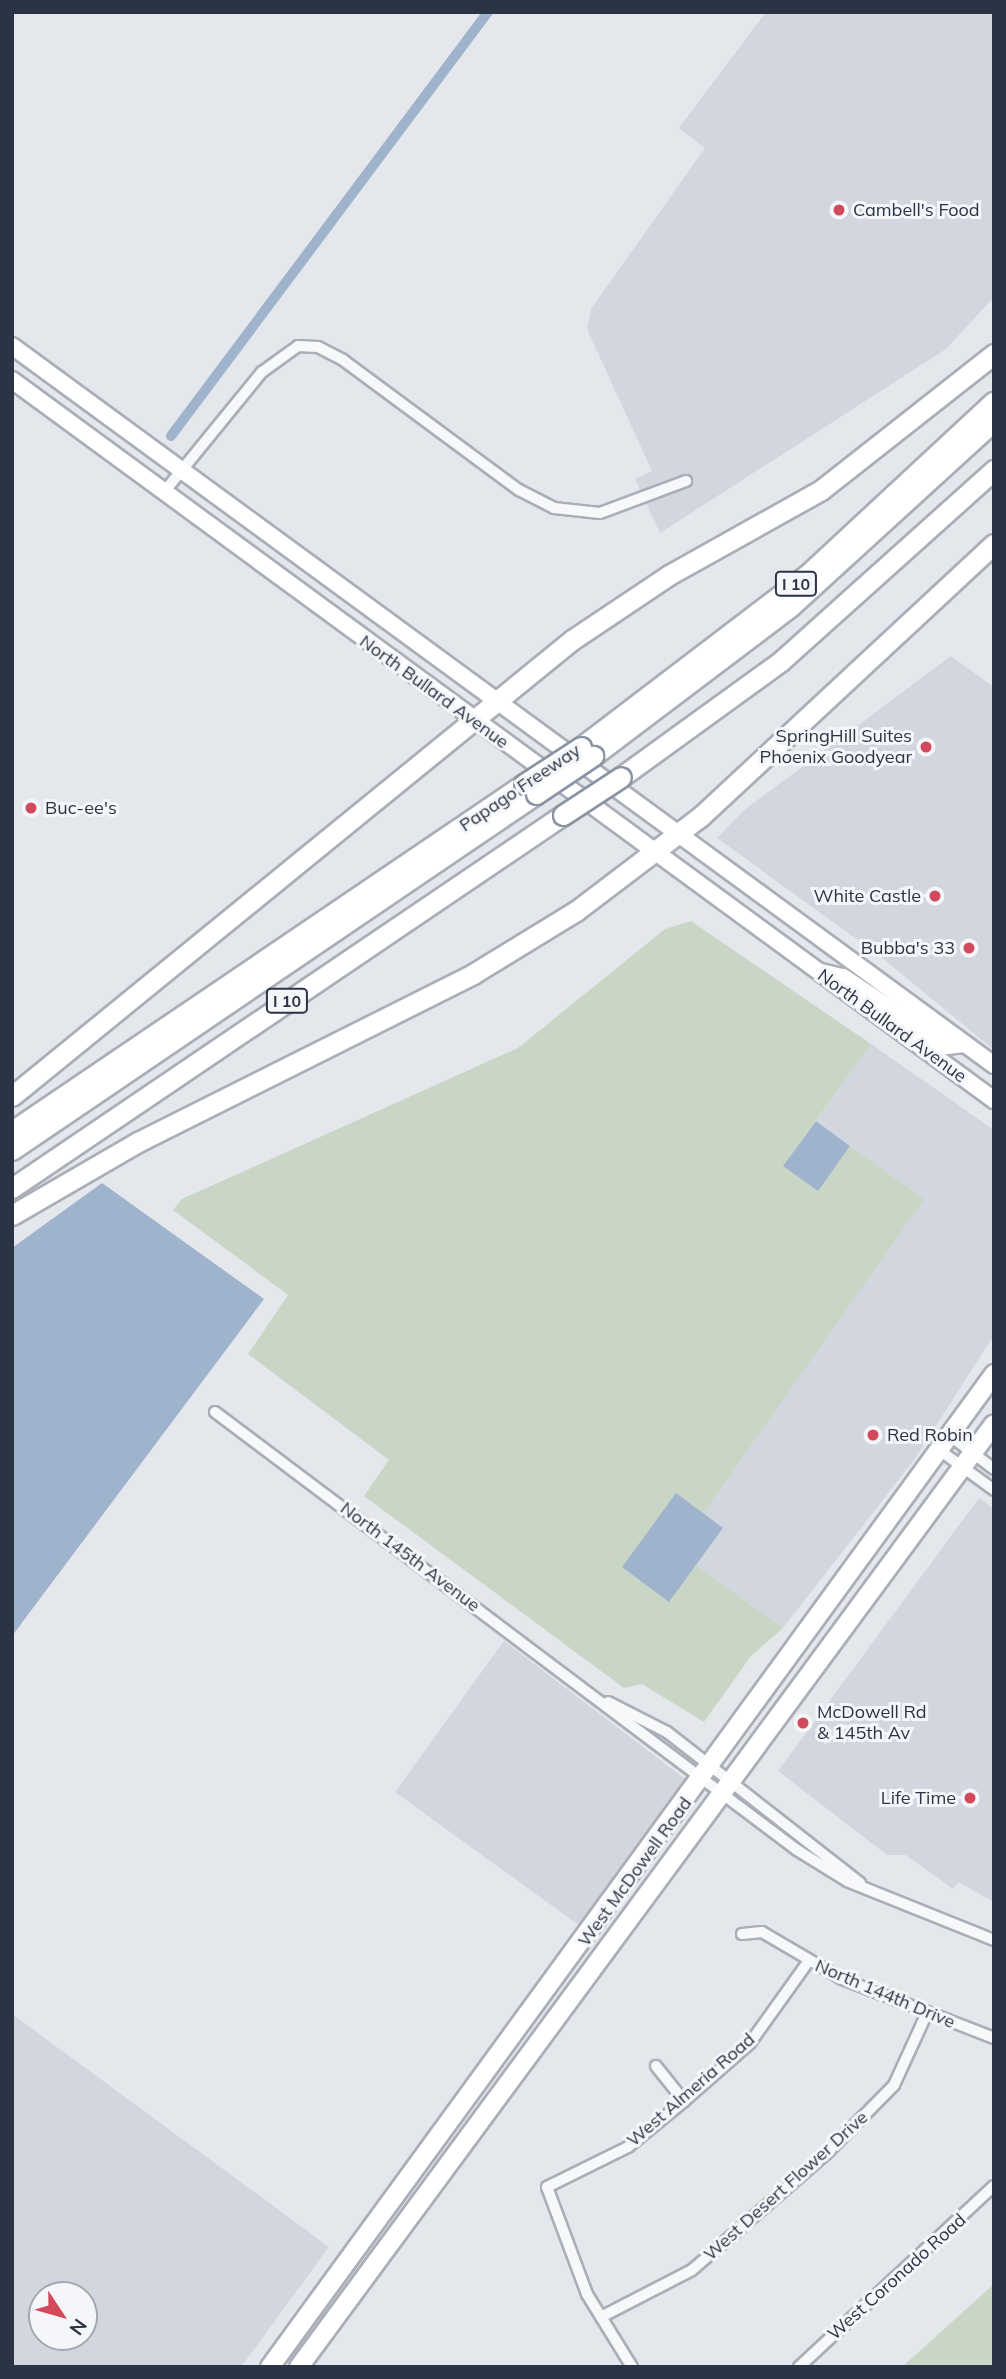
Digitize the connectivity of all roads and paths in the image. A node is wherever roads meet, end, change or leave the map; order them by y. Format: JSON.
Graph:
{"nodes":[{"id":1,"x":12,"y":346,"type":"edge"},
{"id":2,"x":994,"y":354,"type":"edge"},
{"id":3,"x":12,"y":380,"type":"edge"},
{"id":4,"x":994,"y":401,"type":"edge"},
{"id":5,"x":994,"y":421,"type":"edge"},
{"id":6,"x":180,"y":470,"type":"junction"},
{"id":7,"x":994,"y":470,"type":"edge"},
{"id":8,"x":686,"y":481,"type":"dead end"},
{"id":9,"x":164,"y":492,"type":"junction"},
{"id":10,"x":994,"y":544,"type":"edge"},
{"id":11,"x":492,"y":701,"type":"junction"},
{"id":12,"x":469,"y":718,"type":"junction"},
{"id":13,"x":587,"y":752,"type":"junction"},
{"id":14,"x":530,"y":789,"type":"junction"},
{"id":15,"x":676,"y":838,"type":"junction"},
{"id":16,"x":655,"y":856,"type":"junction"},
{"id":17,"x":815,"y":971,"type":"junction"},
{"id":18,"x":965,"y":1044,"type":"junction"},
{"id":19,"x":994,"y":1065,"type":"edge"},
{"id":20,"x":12,"y":1096,"type":"edge"},
{"id":21,"x":994,"y":1101,"type":"edge"},
{"id":22,"x":12,"y":1131,"type":"edge"},
{"id":23,"x":12,"y":1150,"type":"edge"},
{"id":24,"x":12,"y":1188,"type":"edge"},
{"id":25,"x":12,"y":1215,"type":"edge"},
{"id":26,"x":994,"y":1374,"type":"edge"},
{"id":27,"x":215,"y":1412,"type":"dead end"},
{"id":28,"x":994,"y":1424,"type":"edge"},
{"id":29,"x":944,"y":1442,"type":"junction"},
{"id":30,"x":968,"y":1460,"type":"junction"},
{"id":31,"x":994,"y":1469,"type":"edge"},
{"id":32,"x":994,"y":1490,"type":"edge"},
{"id":33,"x":606,"y":1702,"type":"junction"},
{"id":34,"x":707,"y":1774,"type":"junction"},
{"id":35,"x":726,"y":1788,"type":"junction"},
{"id":36,"x":741,"y":1934,"type":"dead end"},
{"id":37,"x":994,"y":1940,"type":"edge"},
{"id":38,"x":808,"y":1962,"type":"junction"},
{"id":39,"x":926,"y":2013,"type":"junction"},
{"id":40,"x":994,"y":2038,"type":"edge"},
{"id":41,"x":656,"y":2066,"type":"dead end"},
{"id":42,"x":684,"y":2101,"type":"junction"},
{"id":43,"x":994,"y":2186,"type":"edge"},
{"id":44,"x":314,"y":2308,"type":"junction"},
{"id":45,"x":601,"y":2317,"type":"junction"},
{"id":46,"x":333,"y":2321,"type":"junction"},
{"id":47,"x":270,"y":2367,"type":"edge"},
{"id":48,"x":299,"y":2367,"type":"edge"},
{"id":49,"x":632,"y":2367,"type":"edge"},
{"id":50,"x":799,"y":2367,"type":"edge"}],
"edges":[{"from":1,"to":6,"type":"main road","name":"North Bullard Avenue"},
{"from":2,"to":11,"type":"highway"},
{"from":3,"to":9,"type":"main road","name":"North Bullard Avenue"},
{"from":4,"to":13,"type":"highway","name":"Papago Freeway","number":"I 10"},
{"from":5,"to":13,"type":"highway"},
{"from":6,"to":8,"type":"street"},
{"from":6,"to":9,"type":"street"},
{"from":6,"to":11,"type":"main road","name":"North Bullard Avenue"},
{"from":7,"to":24,"type":"highway","number":"I 10","bridge":true},
{"from":9,"to":12,"type":"main road","name":"North Bullard Avenue"},
{"from":10,"to":15,"type":"highway"},
{"from":11,"to":12,"type":"highway"},
{"from":11,"to":15,"type":"main road","name":"North Bullard Avenue"},
{"from":12,"to":16,"type":"main road","name":"North Bullard Avenue"},
{"from":12,"to":20,"type":"highway"},
{"from":13,"to":14,"type":"highway","name":"Papago Freeway","number":"I 10","bridge":true},
{"from":14,"to":22,"type":"highway","name":"Papago Freeway","number":"I 10"},
{"from":14,"to":23,"type":"highway"},
{"from":15,"to":16,"type":"highway"},
{"from":15,"to":18,"type":"main road","name":"North Bullard Avenue"},
{"from":16,"to":17,"type":"main road","name":"North Bullard Avenue"},
{"from":16,"to":25,"type":"highway"},
{"from":17,"to":18,"type":"main road"},
{"from":17,"to":21,"type":"main road","name":"North Bullard Avenue"},
{"from":18,"to":19,"type":"main road","name":"North Bullard Avenue"},
{"from":26,"to":29,"type":"main road","name":"West McDowell Road"},
{"from":27,"to":33,"type":"street","name":"North 145th Avenue"},
{"from":28,"to":30,"type":"main road","name":"West McDowell Road"},
{"from":29,"to":30,"type":"street"},
{"from":29,"to":30,"type":"street"},
{"from":29,"to":34,"type":"main road","name":"West McDowell Road"},
{"from":30,"to":31,"type":"street"},
{"from":30,"to":32,"type":"street"},
{"from":30,"to":35,"type":"main road","name":"West McDowell Road"},
{"from":33,"to":34,"type":"street","name":"North 145th Avenue"},
{"from":33,"to":34,"type":"street","name":"North 145th Avenue"},
{"from":34,"to":35,"type":"street","name":"North 145th Avenue"},
{"from":34,"to":44,"type":"main road","name":"West McDowell Road"},
{"from":35,"to":37,"type":"street","name":"North 145th Avenue"},
{"from":35,"to":46,"type":"main road","name":"West McDowell Road"},
{"from":36,"to":38,"type":"street","name":"North 144th Drive"},
{"from":38,"to":39,"type":"street","name":"North 144th Drive"},
{"from":38,"to":42,"type":"street","name":"West Almeria Road"},
{"from":39,"to":40,"type":"street","name":"North 144th Drive"},
{"from":39,"to":45,"type":"street","name":"West Desert Flower Drive"},
{"from":41,"to":42,"type":"street"},
{"from":42,"to":45,"type":"street","name":"West Almeria Road"},
{"from":43,"to":50,"type":"street","name":"West Coronado Road"},
{"from":44,"to":46,"type":"main road"},
{"from":44,"to":47,"type":"main road","name":"West McDowell Road"},
{"from":45,"to":49,"type":"street"},
{"from":46,"to":48,"type":"main road","name":"West McDowell Road"}]}
